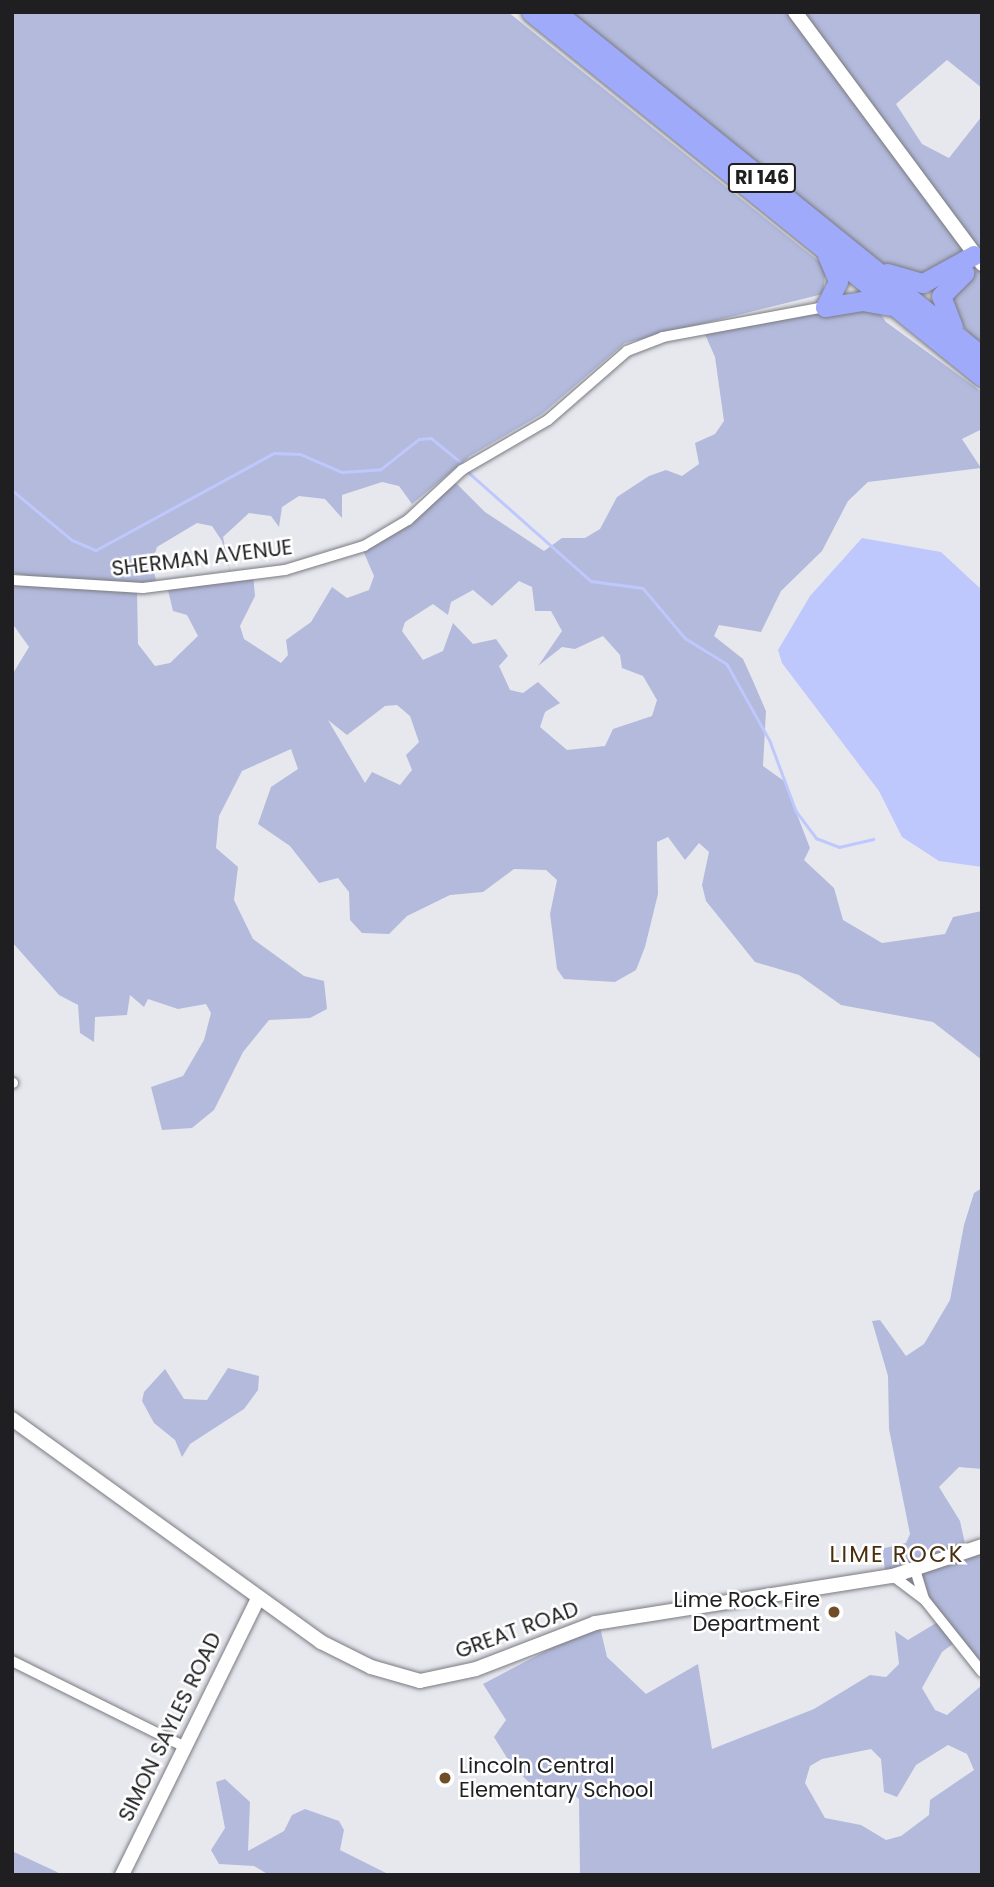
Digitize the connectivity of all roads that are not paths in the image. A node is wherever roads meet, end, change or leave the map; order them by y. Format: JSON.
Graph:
{"nodes":[{"id":1,"x":531,"y":12,"type":"edge"},
{"id":2,"x":556,"y":12,"type":"edge"},
{"id":3,"x":795,"y":12,"type":"edge"},
{"id":4,"x":825,"y":251,"type":"junction"},
{"id":5,"x":869,"y":266,"type":"junction"},
{"id":6,"x":976,"y":266,"type":"edge"},
{"id":7,"x":825,"y":307,"type":"junction"},
{"id":8,"x":894,"y":307,"type":"junction"},
{"id":9,"x":974,"y":350,"type":"edge"},
{"id":10,"x":982,"y":377,"type":"edge"},
{"id":11,"x":12,"y":580,"type":"edge"},
{"id":12,"x":12,"y":1419,"type":"edge"},
{"id":13,"x":982,"y":1546,"type":"edge"},
{"id":14,"x":915,"y":1570,"type":"junction"},
{"id":15,"x":894,"y":1576,"type":"junction"},
{"id":16,"x":258,"y":1599,"type":"junction"},
{"id":17,"x":924,"y":1599,"type":"junction"},
{"id":18,"x":12,"y":1661,"type":"edge"},
{"id":19,"x":982,"y":1672,"type":"edge"},
{"id":20,"x":183,"y":1746,"type":"junction"},
{"id":21,"x":122,"y":1875,"type":"edge"}],
"edges":[{"from":1,"to":4,"type":"highway","number":"RI 146"},
{"from":2,"to":5,"type":"highway","number":"RI 146"},
{"from":3,"to":6,"type":"street"},
{"from":4,"to":7,"type":"highway"},
{"from":4,"to":8,"type":"highway","number":"RI 146"},
{"from":5,"to":6,"type":"highway"},
{"from":5,"to":9,"type":"highway","number":"RI 146"},
{"from":6,"to":9,"type":"highway"},
{"from":7,"to":8,"type":"highway"},
{"from":7,"to":11,"type":"street","name":"SHERMAN AVENUE"},
{"from":8,"to":10,"type":"highway","number":"RI 146"},
{"from":12,"to":16,"type":"street","name":"GREAT ROAD"},
{"from":13,"to":14,"type":"street","name":"GREAT ROAD"},
{"from":14,"to":15,"type":"street","name":"GREAT ROAD"},
{"from":14,"to":17,"type":"street"},
{"from":15,"to":16,"type":"street","name":"GREAT ROAD"},
{"from":15,"to":17,"type":"street"},
{"from":16,"to":20,"type":"street","name":"SIMON SAYLES ROAD"},
{"from":17,"to":19,"type":"street"},
{"from":18,"to":20,"type":"street"},
{"from":20,"to":21,"type":"street","name":"SIMON SAYLES ROAD"}]}
